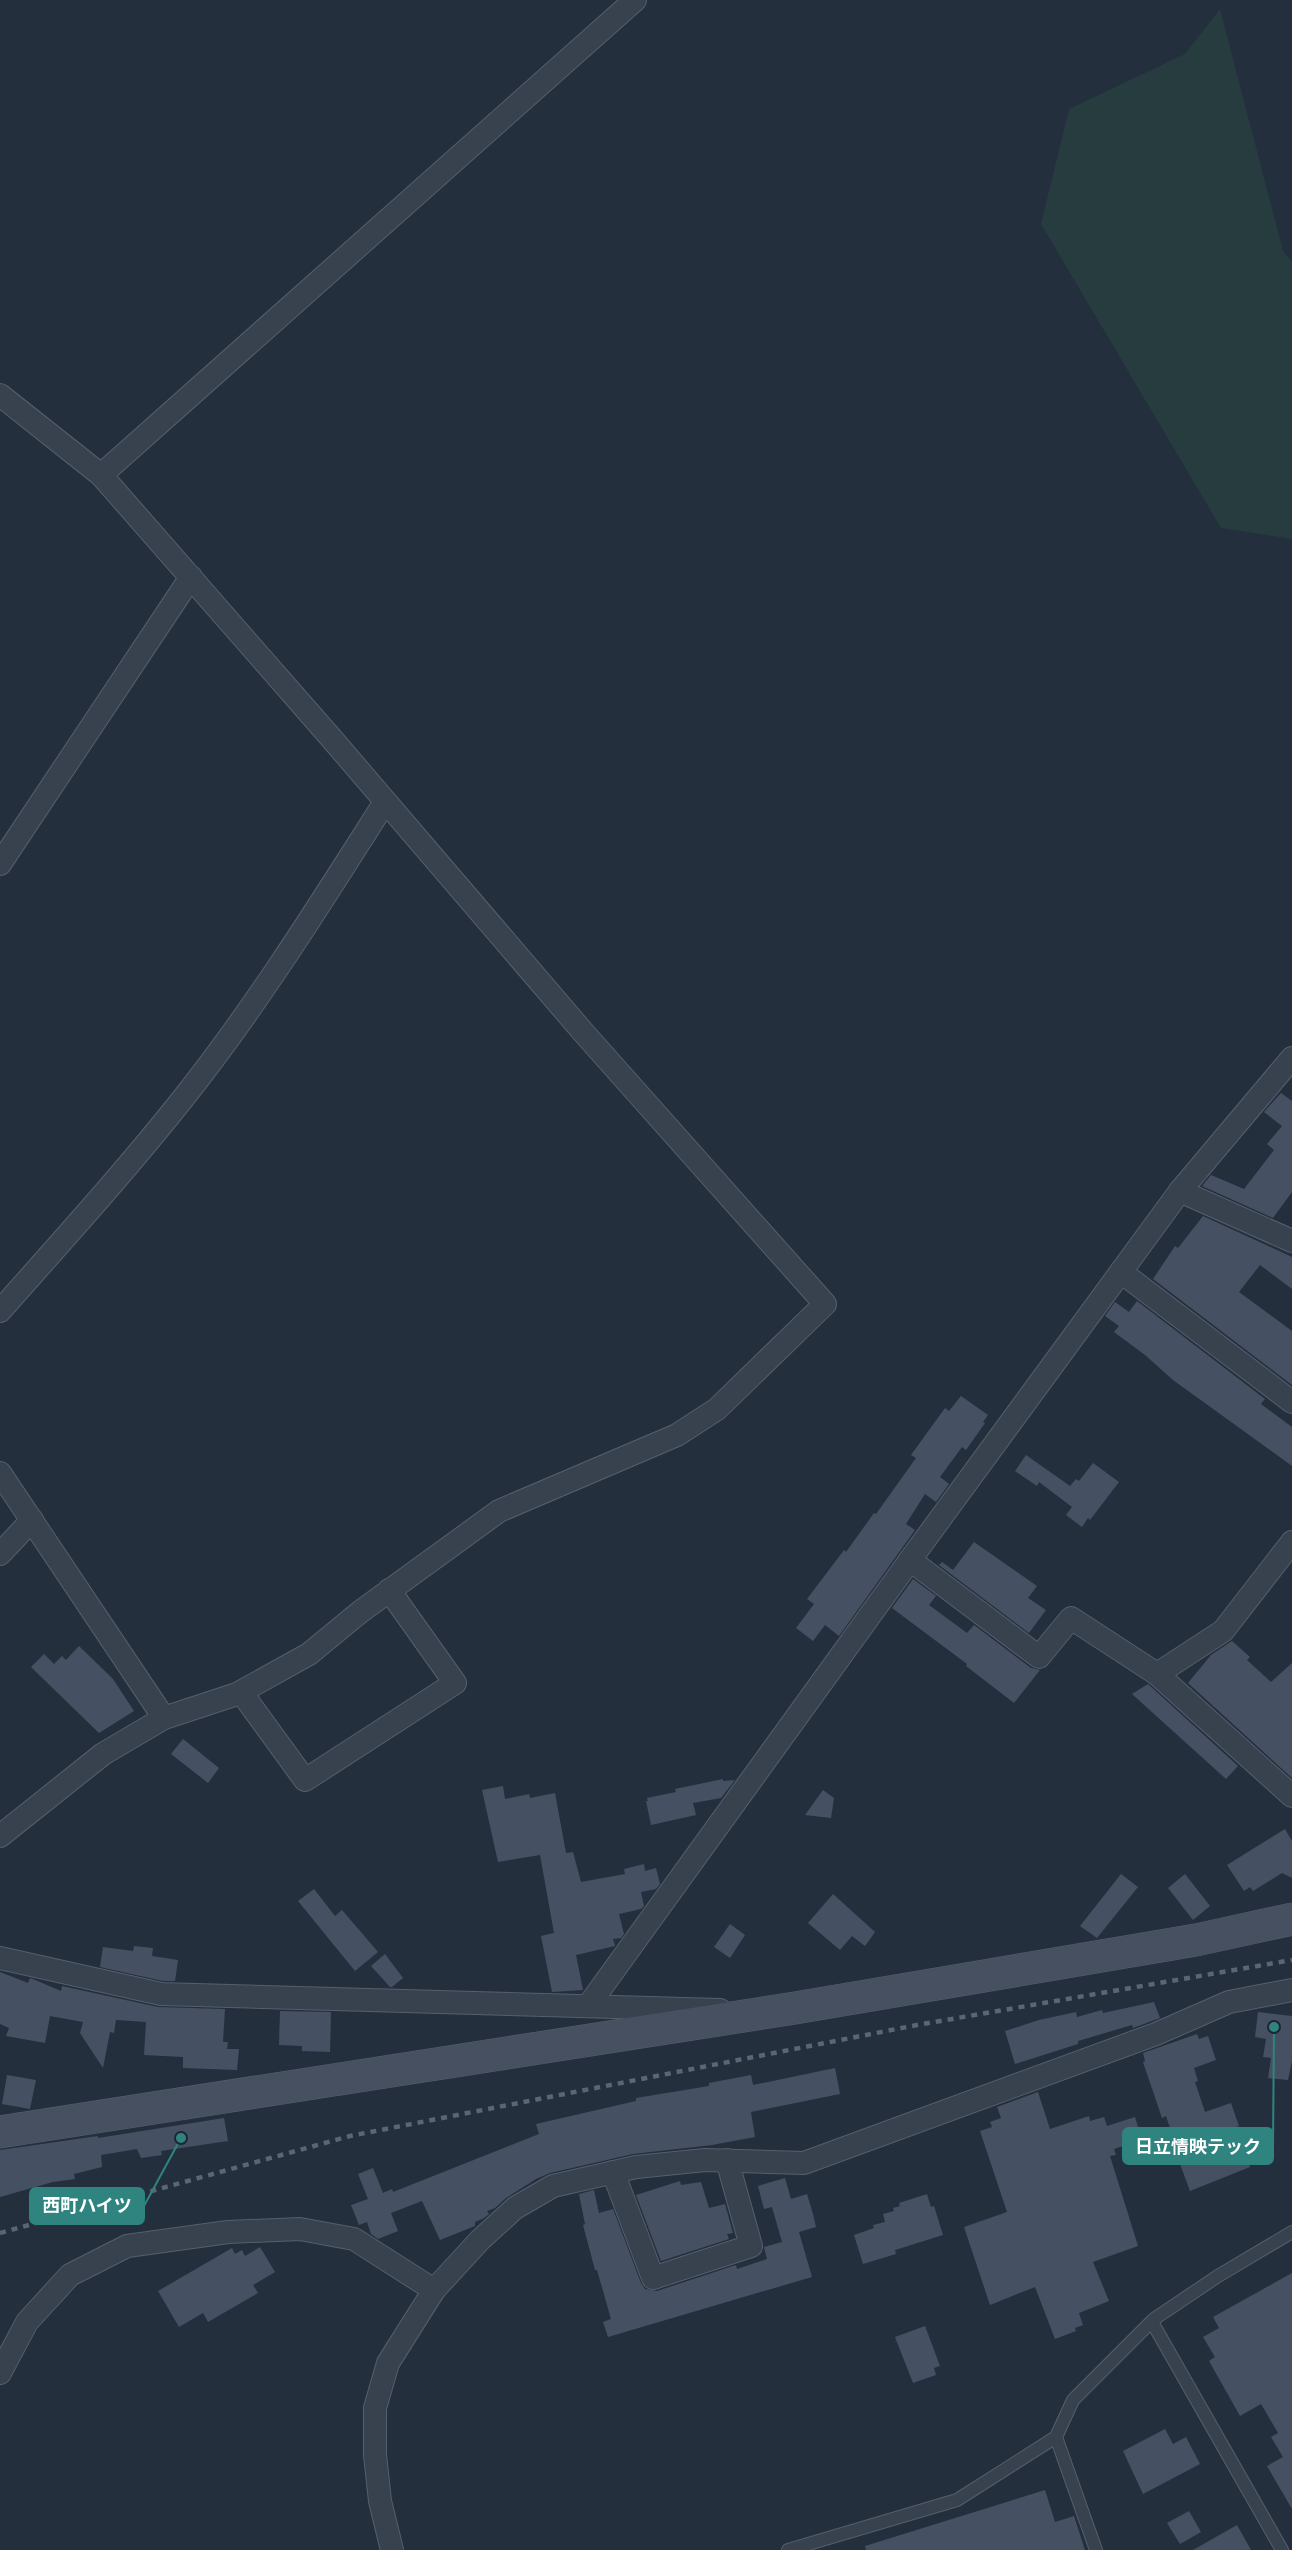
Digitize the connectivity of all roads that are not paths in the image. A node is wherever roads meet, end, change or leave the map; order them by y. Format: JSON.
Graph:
{"nodes":[{"id":1,"x":628,"y":2,"type":"edge"},
{"id":2,"x":0,"y":395,"type":"edge"},
{"id":3,"x":101,"y":475,"type":"junction"},
{"id":4,"x":191,"y":577,"type":"junction"},
{"id":5,"x":385,"y":802,"type":"junction"},
{"id":6,"x":0,"y":864,"type":"edge"},
{"id":7,"x":1292,"y":1058,"type":"edge"},
{"id":8,"x":1180,"y":1191,"type":"junction"},
{"id":9,"x":1292,"y":1241,"type":"edge"},
{"id":10,"x":1121,"y":1272,"type":"junction"},
{"id":11,"x":0,"y":1311,"type":"edge"},
{"id":12,"x":1292,"y":1402,"type":"edge"},
{"id":13,"x":0,"y":1473,"type":"edge"},
{"id":14,"x":32,"y":1520,"type":"junction"},
{"id":15,"x":1292,"y":1542,"type":"edge"},
{"id":16,"x":0,"y":1554,"type":"edge"},
{"id":17,"x":910,"y":1560,"type":"junction"},
{"id":18,"x":389,"y":1590,"type":"junction"},
{"id":19,"x":1157,"y":1674,"type":"junction"},
{"id":20,"x":241,"y":1692,"type":"junction"},
{"id":21,"x":164,"y":1718,"type":"junction"},
{"id":22,"x":1292,"y":1796,"type":"edge"},
{"id":23,"x":0,"y":1836,"type":"edge"},
{"id":24,"x":1292,"y":1919,"type":"edge"},
{"id":25,"x":0,"y":1958,"type":"edge"},
{"id":26,"x":1292,"y":1990,"type":"edge"},
{"id":27,"x":588,"y":2006,"type":"junction"},
{"id":28,"x":764,"y":2013,"type":"junction"},
{"id":29,"x":0,"y":2132,"type":"edge"},
{"id":30,"x":727,"y":2160,"type":"junction"},
{"id":31,"x":613,"y":2172,"type":"junction"},
{"id":32,"x":1292,"y":2232,"type":"edge"},
{"id":33,"x":434,"y":2290,"type":"junction"},
{"id":34,"x":1152,"y":2322,"type":"junction"},
{"id":35,"x":0,"y":2373,"type":"edge"},
{"id":36,"x":1056,"y":2437,"type":"junction"},
{"id":37,"x":392,"y":2550,"type":"edge"},
{"id":38,"x":788,"y":2550,"type":"edge"},
{"id":39,"x":1096,"y":2550,"type":"edge"},
{"id":40,"x":1282,"y":2550,"type":"edge"}],
"edges":[{"from":1,"to":3,"type":"street"},
{"from":2,"to":3,"type":"street"},
{"from":3,"to":4,"type":"street"},
{"from":4,"to":5,"type":"street"},
{"from":4,"to":6,"type":"street"},
{"from":5,"to":11,"type":"street"},
{"from":5,"to":18,"type":"street"},
{"from":7,"to":8,"type":"street"},
{"from":8,"to":9,"type":"street"},
{"from":8,"to":10,"type":"street"},
{"from":10,"to":12,"type":"street"},
{"from":10,"to":17,"type":"street"},
{"from":13,"to":14,"type":"street"},
{"from":14,"to":16,"type":"street"},
{"from":14,"to":21,"type":"street"},
{"from":15,"to":19,"type":"street"},
{"from":17,"to":19,"type":"street"},
{"from":17,"to":27,"type":"street"},
{"from":18,"to":20,"type":"street"},
{"from":18,"to":20,"type":"street"},
{"from":19,"to":22,"type":"street"},
{"from":20,"to":21,"type":"street"},
{"from":21,"to":23,"type":"street"},
{"from":24,"to":28,"type":"street"},
{"from":25,"to":27,"type":"street"},
{"from":26,"to":30,"type":"street"},
{"from":27,"to":28,"type":"street"},
{"from":28,"to":29,"type":"street"},
{"from":30,"to":31,"type":"street"},
{"from":30,"to":31,"type":"street"},
{"from":31,"to":33,"type":"street"},
{"from":32,"to":34,"type":"lane"},
{"from":33,"to":35,"type":"street"},
{"from":33,"to":37,"type":"street"},
{"from":34,"to":36,"type":"lane"},
{"from":34,"to":40,"type":"lane"},
{"from":36,"to":38,"type":"lane"},
{"from":36,"to":39,"type":"lane"}]}
